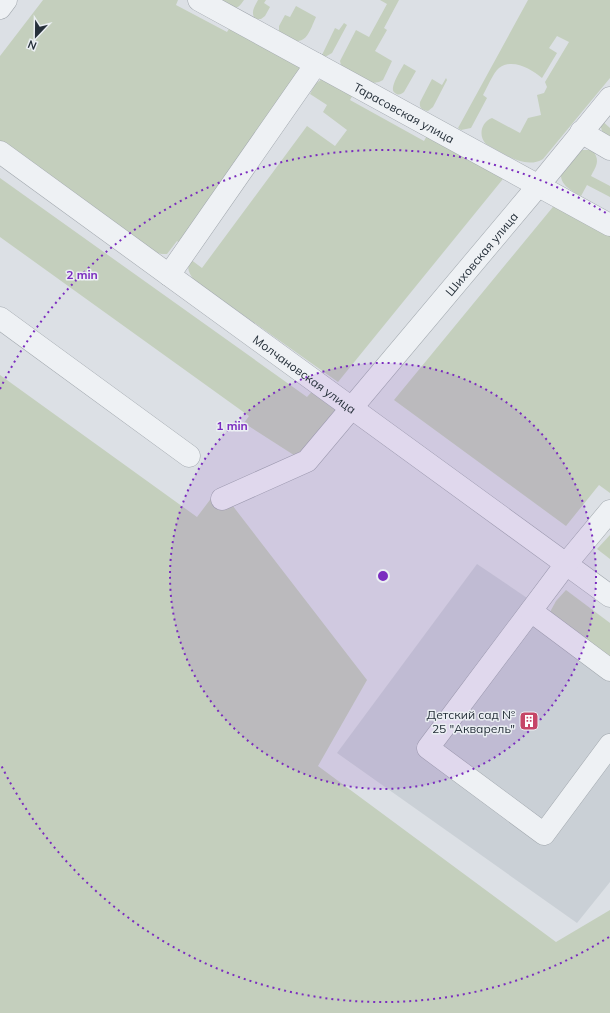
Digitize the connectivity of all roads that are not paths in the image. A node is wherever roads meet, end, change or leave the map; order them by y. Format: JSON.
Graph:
{"nodes":[{"id":1,"x":6,"y":0,"type":"edge"},
{"id":2,"x":199,"y":0,"type":"edge"},
{"id":3,"x":0,"y":8,"type":"edge"},
{"id":4,"x":316,"y":64,"type":"junction"},
{"id":5,"x":610,"y":98,"type":"edge"},
{"id":6,"x":581,"y":132,"type":"junction"},
{"id":7,"x":610,"y":149,"type":"edge"},
{"id":8,"x":0,"y":152,"type":"edge"},
{"id":9,"x":538,"y":186,"type":"junction"},
{"id":10,"x":610,"y":225,"type":"edge"},
{"id":11,"x":169,"y":275,"type":"junction"},
{"id":12,"x":0,"y":318,"type":"edge"},
{"id":13,"x":352,"y":408,"type":"junction"},
{"id":14,"x":189,"y":456,"type":"dead end"},
{"id":15,"x":222,"y":499,"type":"dead end"},
{"id":16,"x":610,"y":511,"type":"edge"},
{"id":17,"x":566,"y":564,"type":"junction"},
{"id":18,"x":610,"y":596,"type":"edge"},
{"id":19,"x":530,"y":611,"type":"junction"},
{"id":20,"x":610,"y":670,"type":"edge"},
{"id":21,"x":610,"y":745,"type":"edge"}],
"edges":[{"from":1,"to":3,"type":"street"},
{"from":2,"to":4,"type":"street","name":"Тарасовская улица"},
{"from":4,"to":9,"type":"street","name":"Тарасовская улица"},
{"from":4,"to":11,"type":"street"},
{"from":5,"to":6,"type":"street","name":"Шиховская улица"},
{"from":6,"to":7,"type":"street"},
{"from":6,"to":9,"type":"street","name":"Шиховская улица"},
{"from":8,"to":11,"type":"street","name":"Молчановская улица"},
{"from":9,"to":10,"type":"street","name":"Тарасовская улица"},
{"from":9,"to":13,"type":"street","name":"Шиховская улица"},
{"from":11,"to":13,"type":"street","name":"Молчановская улица"},
{"from":12,"to":14,"type":"street"},
{"from":13,"to":15,"type":"street","name":"Шиховская улица"},
{"from":13,"to":17,"type":"street","name":"Молчановская улица"},
{"from":16,"to":17,"type":"street"},
{"from":17,"to":18,"type":"street","name":"Молчановская улица"},
{"from":17,"to":19,"type":"street"},
{"from":19,"to":20,"type":"street"},
{"from":19,"to":21,"type":"street"}]}
